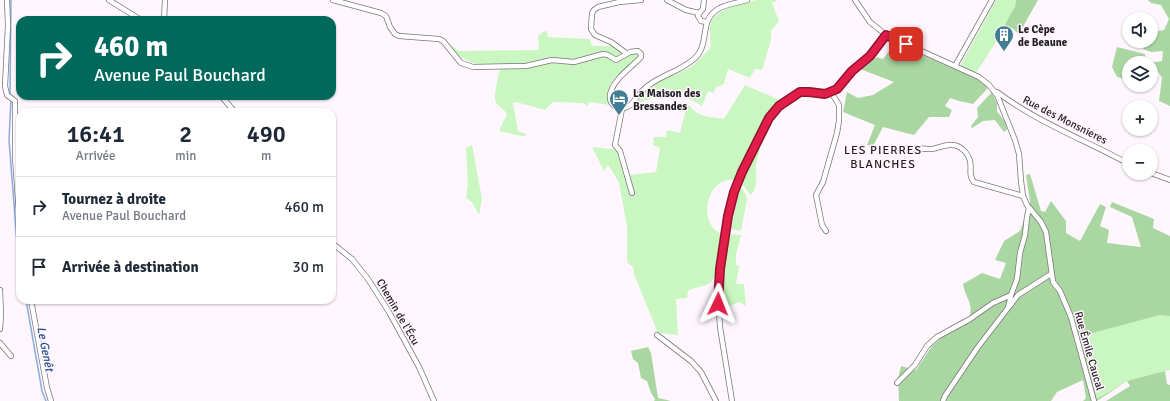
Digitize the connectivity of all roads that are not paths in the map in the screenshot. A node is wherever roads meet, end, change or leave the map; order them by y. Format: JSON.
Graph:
{"nodes":[{"id":1,"x":7,"y":0,"type":"edge"},
{"id":2,"x":109,"y":0,"type":"edge"},
{"id":3,"x":165,"y":0,"type":"edge"},
{"id":4,"x":333,"y":0,"type":"edge"},
{"id":5,"x":640,"y":0,"type":"edge"},
{"id":6,"x":667,"y":0,"type":"edge"},
{"id":7,"x":704,"y":0,"type":"edge"},
{"id":8,"x":747,"y":0,"type":"edge"},
{"id":9,"x":855,"y":0,"type":"edge"},
{"id":10,"x":992,"y":0,"type":"edge"},
{"id":11,"x":703,"y":9,"type":"junction"},
{"id":12,"x":699,"y":14,"type":"junction"},
{"id":13,"x":711,"y":14,"type":"junction"},
{"id":14,"x":135,"y":16,"type":"edge"},
{"id":15,"x":164,"y":16,"type":"edge"},
{"id":16,"x":706,"y":22,"type":"junction"},
{"id":17,"x":886,"y":35,"type":"junction"},
{"id":18,"x":626,"y":53,"type":"junction"},
{"id":19,"x":955,"y":66,"type":"junction"},
{"id":20,"x":993,"y":90,"type":"junction"},
{"id":21,"x":831,"y":92,"type":"junction"},
{"id":22,"x":224,"y":100,"type":"edge"},
{"id":23,"x":16,"y":108,"type":"edge"},
{"id":24,"x":16,"y":108,"type":"edge"},
{"id":25,"x":232,"y":108,"type":"edge"},
{"id":26,"x":622,"y":109,"type":"junction"},
{"id":27,"x":910,"y":149,"type":"dead end"},
{"id":28,"x":1122,"y":160,"type":"edge"},
{"id":29,"x":16,"y":165,"type":"edge"},
{"id":30,"x":1158,"y":176,"type":"edge"},
{"id":31,"x":1170,"y":180,"type":"edge"},
{"id":32,"x":632,"y":193,"type":"dead end"},
{"id":33,"x":1023,"y":196,"type":"junction"},
{"id":34,"x":1029,"y":208,"type":"junction"},
{"id":35,"x":826,"y":231,"type":"dead end"},
{"id":36,"x":336,"y":246,"type":"edge"},
{"id":37,"x":1051,"y":274,"type":"junction"},
{"id":38,"x":0,"y":290,"type":"edge"},
{"id":39,"x":1010,"y":295,"type":"junction"},
{"id":40,"x":32,"y":304,"type":"edge"},
{"id":41,"x":1007,"y":310,"type":"junction"},
{"id":42,"x":0,"y":328,"type":"edge"},
{"id":43,"x":657,"y":334,"type":"dead end"},
{"id":44,"x":0,"y":343,"type":"edge"},
{"id":45,"x":11,"y":356,"type":"dead end"},
{"id":46,"x":897,"y":383,"type":"dead end"},
{"id":47,"x":51,"y":401,"type":"edge"},
{"id":48,"x":434,"y":401,"type":"edge"},
{"id":49,"x":716,"y":401,"type":"edge"},
{"id":50,"x":732,"y":401,"type":"edge"},
{"id":51,"x":943,"y":401,"type":"edge"},
{"id":52,"x":1094,"y":401,"type":"edge"}],
"edges":[{"from":1,"to":23,"type":"street"},
{"from":2,"to":14,"type":"street"},
{"from":3,"to":15,"type":"street"},
{"from":4,"to":18,"type":"street"},
{"from":5,"to":18,"type":"street"},
{"from":6,"to":12,"type":"street"},
{"from":7,"to":11,"type":"street"},
{"from":8,"to":13,"type":"street"},
{"from":9,"to":17,"type":"street"},
{"from":10,"to":19,"type":"street"},
{"from":11,"to":12,"type":"street"},
{"from":11,"to":13,"type":"street"},
{"from":12,"to":16,"type":"street"},
{"from":13,"to":16,"type":"street"},
{"from":16,"to":26,"type":"street"},
{"from":17,"to":19,"type":"street"},
{"from":17,"to":21,"type":"street"},
{"from":18,"to":26,"type":"street"},
{"from":19,"to":20,"type":"street"},
{"from":20,"to":28,"type":"street","name":"Rue des Monsnieres"},
{"from":20,"to":33,"type":"street"},
{"from":21,"to":35,"type":"street"},
{"from":21,"to":50,"type":"street"},
{"from":22,"to":25,"type":"street"},
{"from":24,"to":29,"type":"street"},
{"from":26,"to":32,"type":"street"},
{"from":27,"to":33,"type":"street"},
{"from":30,"to":31,"type":"street"},
{"from":33,"to":34,"type":"street"},
{"from":34,"to":37,"type":"street","name":"Rue Émile Caucal"},
{"from":34,"to":39,"type":"street"},
{"from":36,"to":48,"type":"street","name":"Chemin de l'Écu"},
{"from":37,"to":41,"type":"street"},
{"from":37,"to":52,"type":"street","name":"Rue Émile Caucal"},
{"from":38,"to":42,"type":"street"},
{"from":39,"to":41,"type":"street"},
{"from":39,"to":46,"type":"street"},
{"from":40,"to":47,"type":"street"},
{"from":41,"to":51,"type":"street"},
{"from":43,"to":49,"type":"street"},
{"from":44,"to":45,"type":"street"}]}
